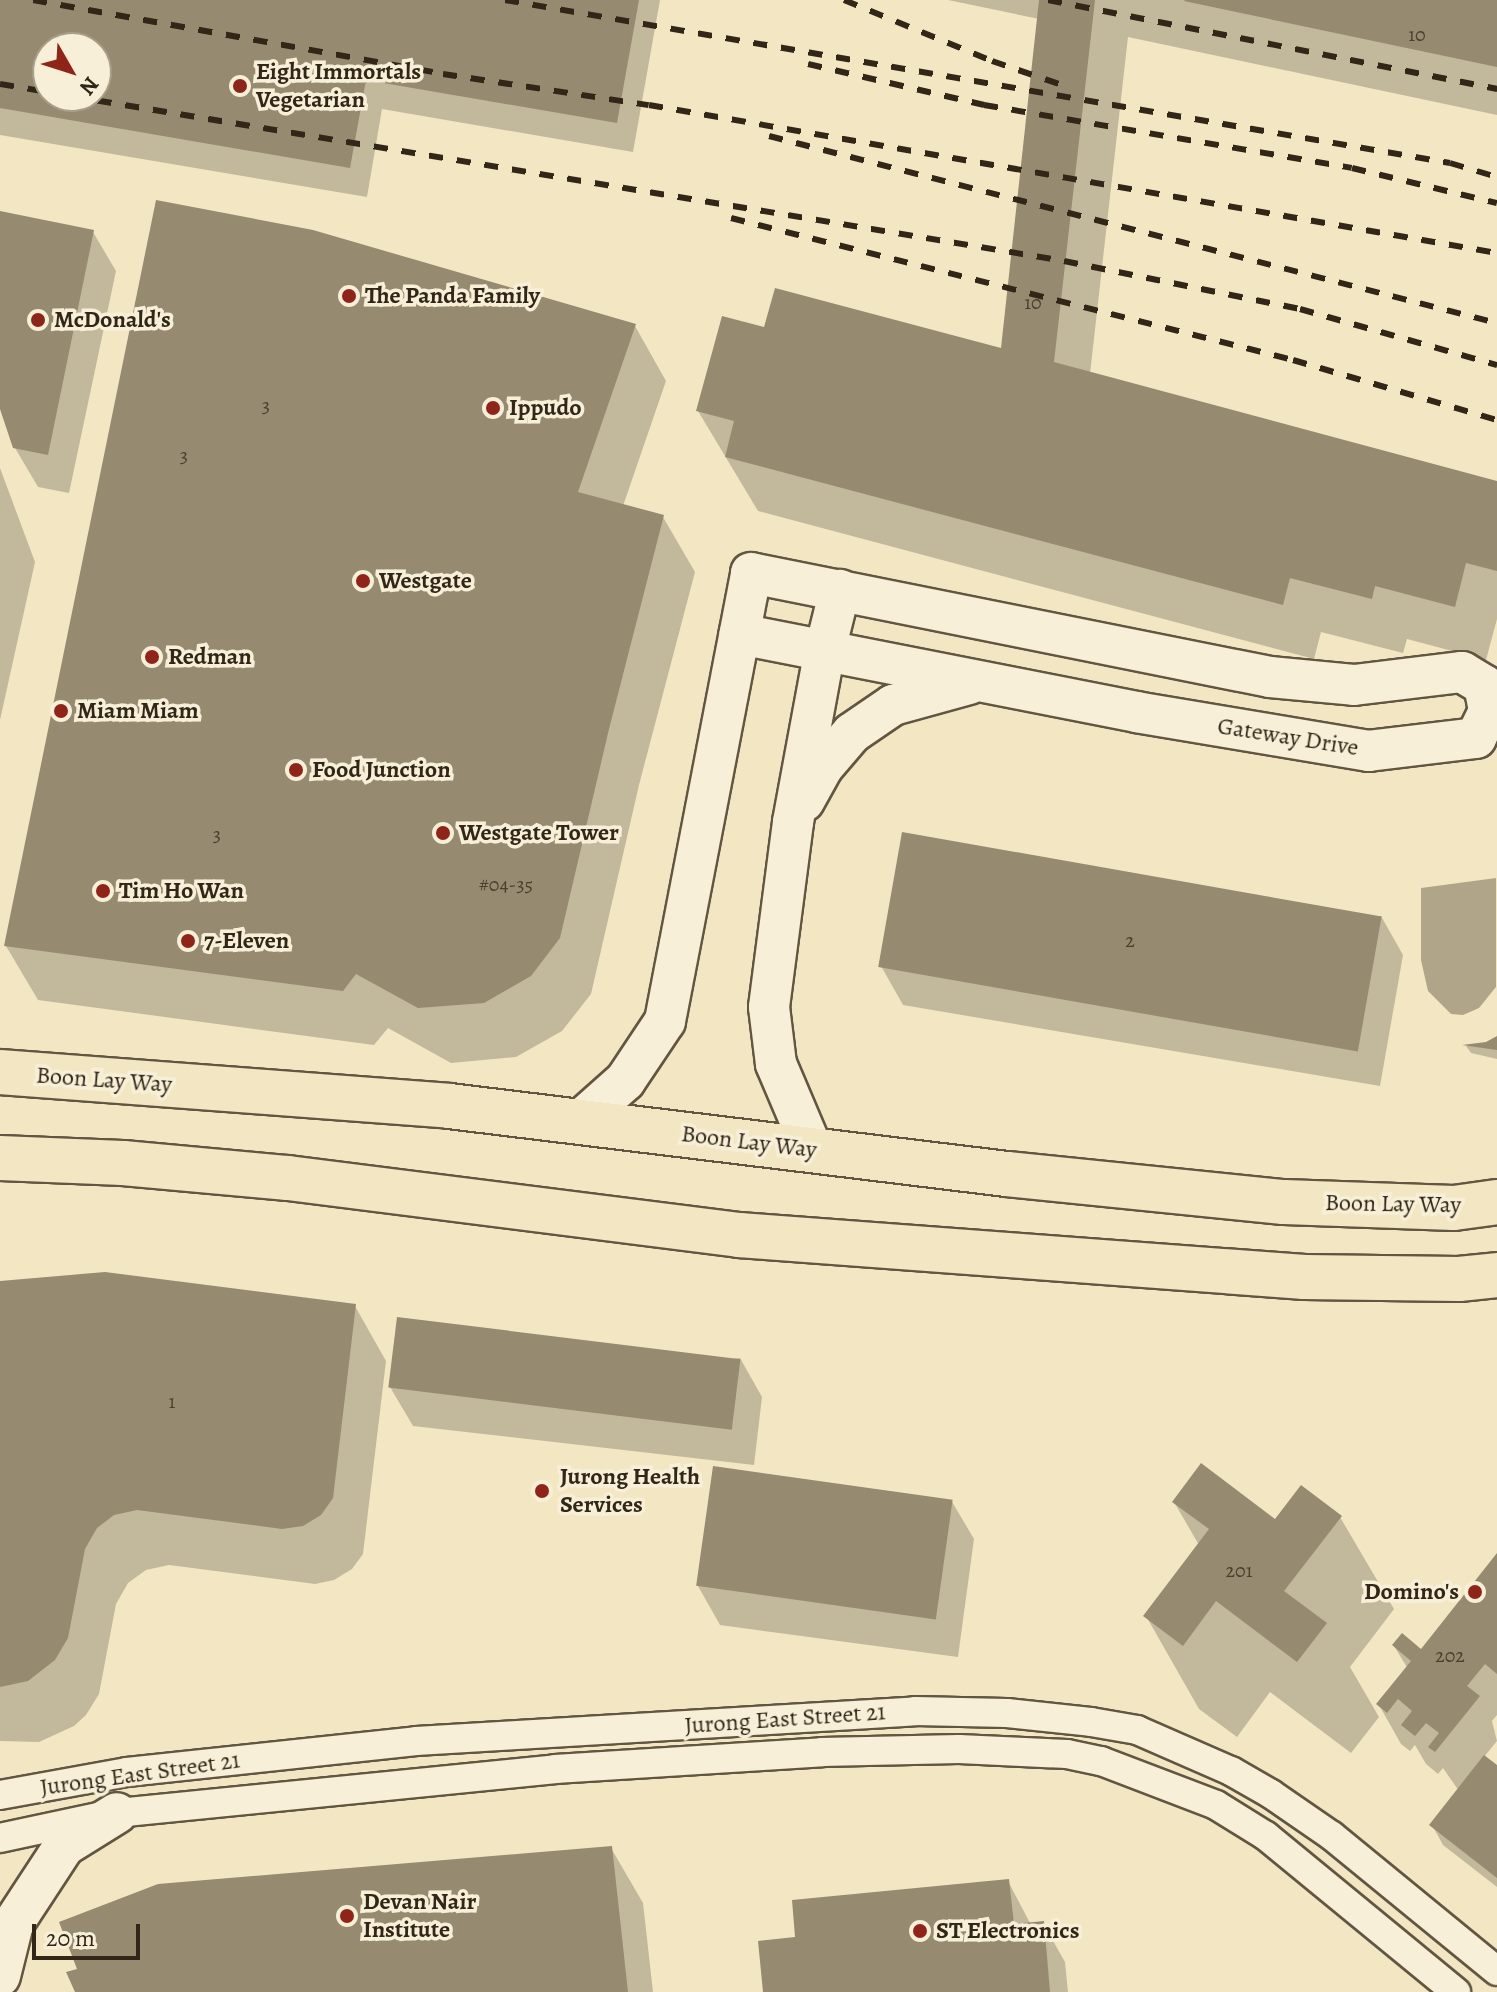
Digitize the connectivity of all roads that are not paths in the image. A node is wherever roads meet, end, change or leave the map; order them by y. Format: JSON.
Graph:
{"nodes":[{"id":1,"x":840,"y":590,"type":"junction"},
{"id":2,"x":740,"y":634,"type":"junction"},
{"id":3,"x":825,"y":650,"type":"junction"},
{"id":4,"x":978,"y":682,"type":"junction"},
{"id":5,"x":793,"y":822,"type":"junction"},
{"id":6,"x":0,"y":1072,"type":"edge"},
{"id":7,"x":581,"y":1120,"type":"junction"},
{"id":8,"x":813,"y":1151,"type":"junction"},
{"id":9,"x":0,"y":1158,"type":"edge"},
{"id":10,"x":1497,"y":1202,"type":"edge"},
{"id":11,"x":1497,"y":1275,"type":"edge"},
{"id":12,"x":0,"y":1795,"type":"edge"},
{"id":13,"x":117,"y":1813,"type":"junction"},
{"id":14,"x":0,"y":1838,"type":"edge"},
{"id":15,"x":1497,"y":1971,"type":"edge"},
{"id":16,"x":0,"y":1976,"type":"edge"},
{"id":17,"x":1456,"y":1992,"type":"edge"}],
"edges":[{"from":1,"to":2,"type":"street","name":"Gateway Drive"},
{"from":1,"to":3,"type":"street"},
{"from":1,"to":4,"type":"street","name":"Gateway Drive"},
{"from":2,"to":3,"type":"street","name":"Gateway Drive"},
{"from":2,"to":7,"type":"street","name":"Gateway Drive"},
{"from":3,"to":4,"type":"street","name":"Gateway Drive"},
{"from":3,"to":5,"type":"street"},
{"from":4,"to":5,"type":"street"},
{"from":5,"to":8,"type":"street"},
{"from":6,"to":7,"type":"main road","name":"Boon Lay Way"},
{"from":7,"to":8,"type":"main road","name":"Boon Lay Way"},
{"from":8,"to":10,"type":"main road","name":"Boon Lay Way"},
{"from":9,"to":11,"type":"main road"},
{"from":12,"to":15,"type":"street","name":"Jurong East Street 21"},
{"from":13,"to":14,"type":"street","name":"Jurong East Street 21"},
{"from":13,"to":16,"type":"street"},
{"from":13,"to":17,"type":"street","name":"Jurong East Street 21"}]}
